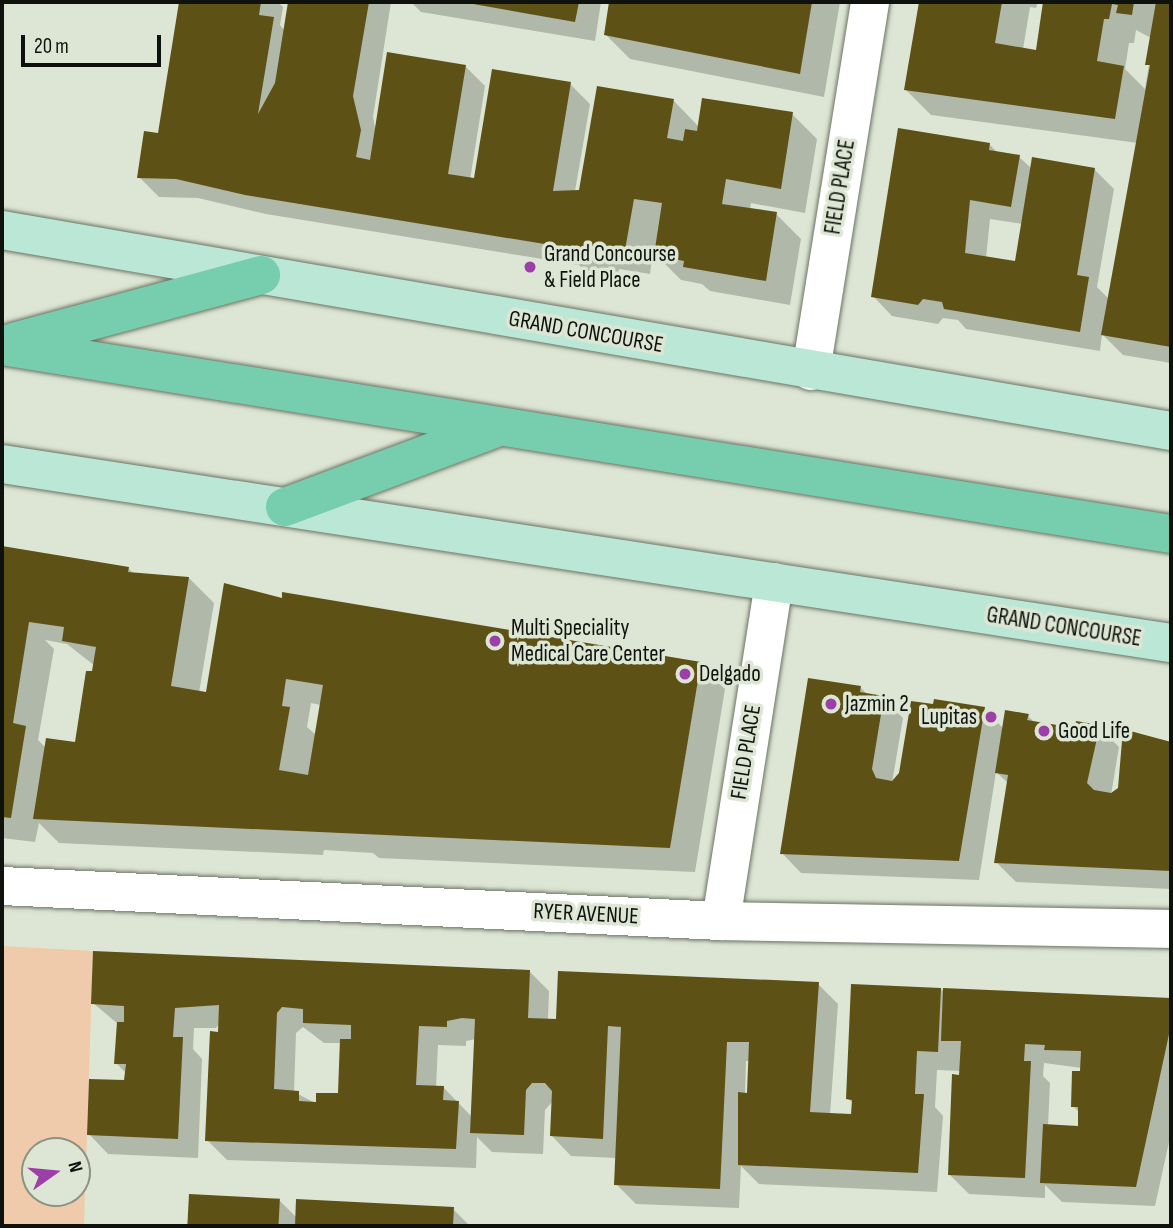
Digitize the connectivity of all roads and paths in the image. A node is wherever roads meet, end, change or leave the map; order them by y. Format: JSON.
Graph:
{"nodes":[{"id":1,"x":870,"y":2,"type":"edge"},
{"id":2,"x":2,"y":230,"type":"edge"},
{"id":3,"x":261,"y":275,"type":"junction"},
{"id":4,"x":2,"y":346,"type":"edge"},
{"id":5,"x":811,"y":371,"type":"junction"},
{"id":6,"x":499,"y":427,"type":"junction"},
{"id":7,"x":1171,"y":431,"type":"edge"},
{"id":8,"x":2,"y":464,"type":"edge"},
{"id":9,"x":285,"y":507,"type":"junction"},
{"id":10,"x":1171,"y":534,"type":"edge"},
{"id":11,"x":774,"y":582,"type":"junction"},
{"id":12,"x":1171,"y":643,"type":"edge"},
{"id":13,"x":2,"y":886,"type":"edge"},
{"id":14,"x":721,"y":921,"type":"junction"},
{"id":15,"x":1171,"y":929,"type":"edge"}],
"edges":[{"from":1,"to":5,"type":"street","name":"FIELD PLACE"},
{"from":2,"to":3,"type":"street","name":"GRAND CONCOURSE"},
{"from":3,"to":4,"type":"main road"},
{"from":3,"to":5,"type":"street","name":"GRAND CONCOURSE"},
{"from":4,"to":6,"type":"main road"},
{"from":5,"to":7,"type":"street","name":"GRAND CONCOURSE"},
{"from":6,"to":9,"type":"main road"},
{"from":6,"to":10,"type":"main road"},
{"from":8,"to":9,"type":"street","name":"GRAND CONCOURSE"},
{"from":9,"to":11,"type":"street","name":"GRAND CONCOURSE"},
{"from":11,"to":12,"type":"street","name":"GRAND CONCOURSE"},
{"from":11,"to":14,"type":"street","name":"FIELD PLACE"},
{"from":13,"to":14,"type":"street","name":"RYER AVENUE"},
{"from":14,"to":15,"type":"street","name":"RYER AVENUE"}]}
